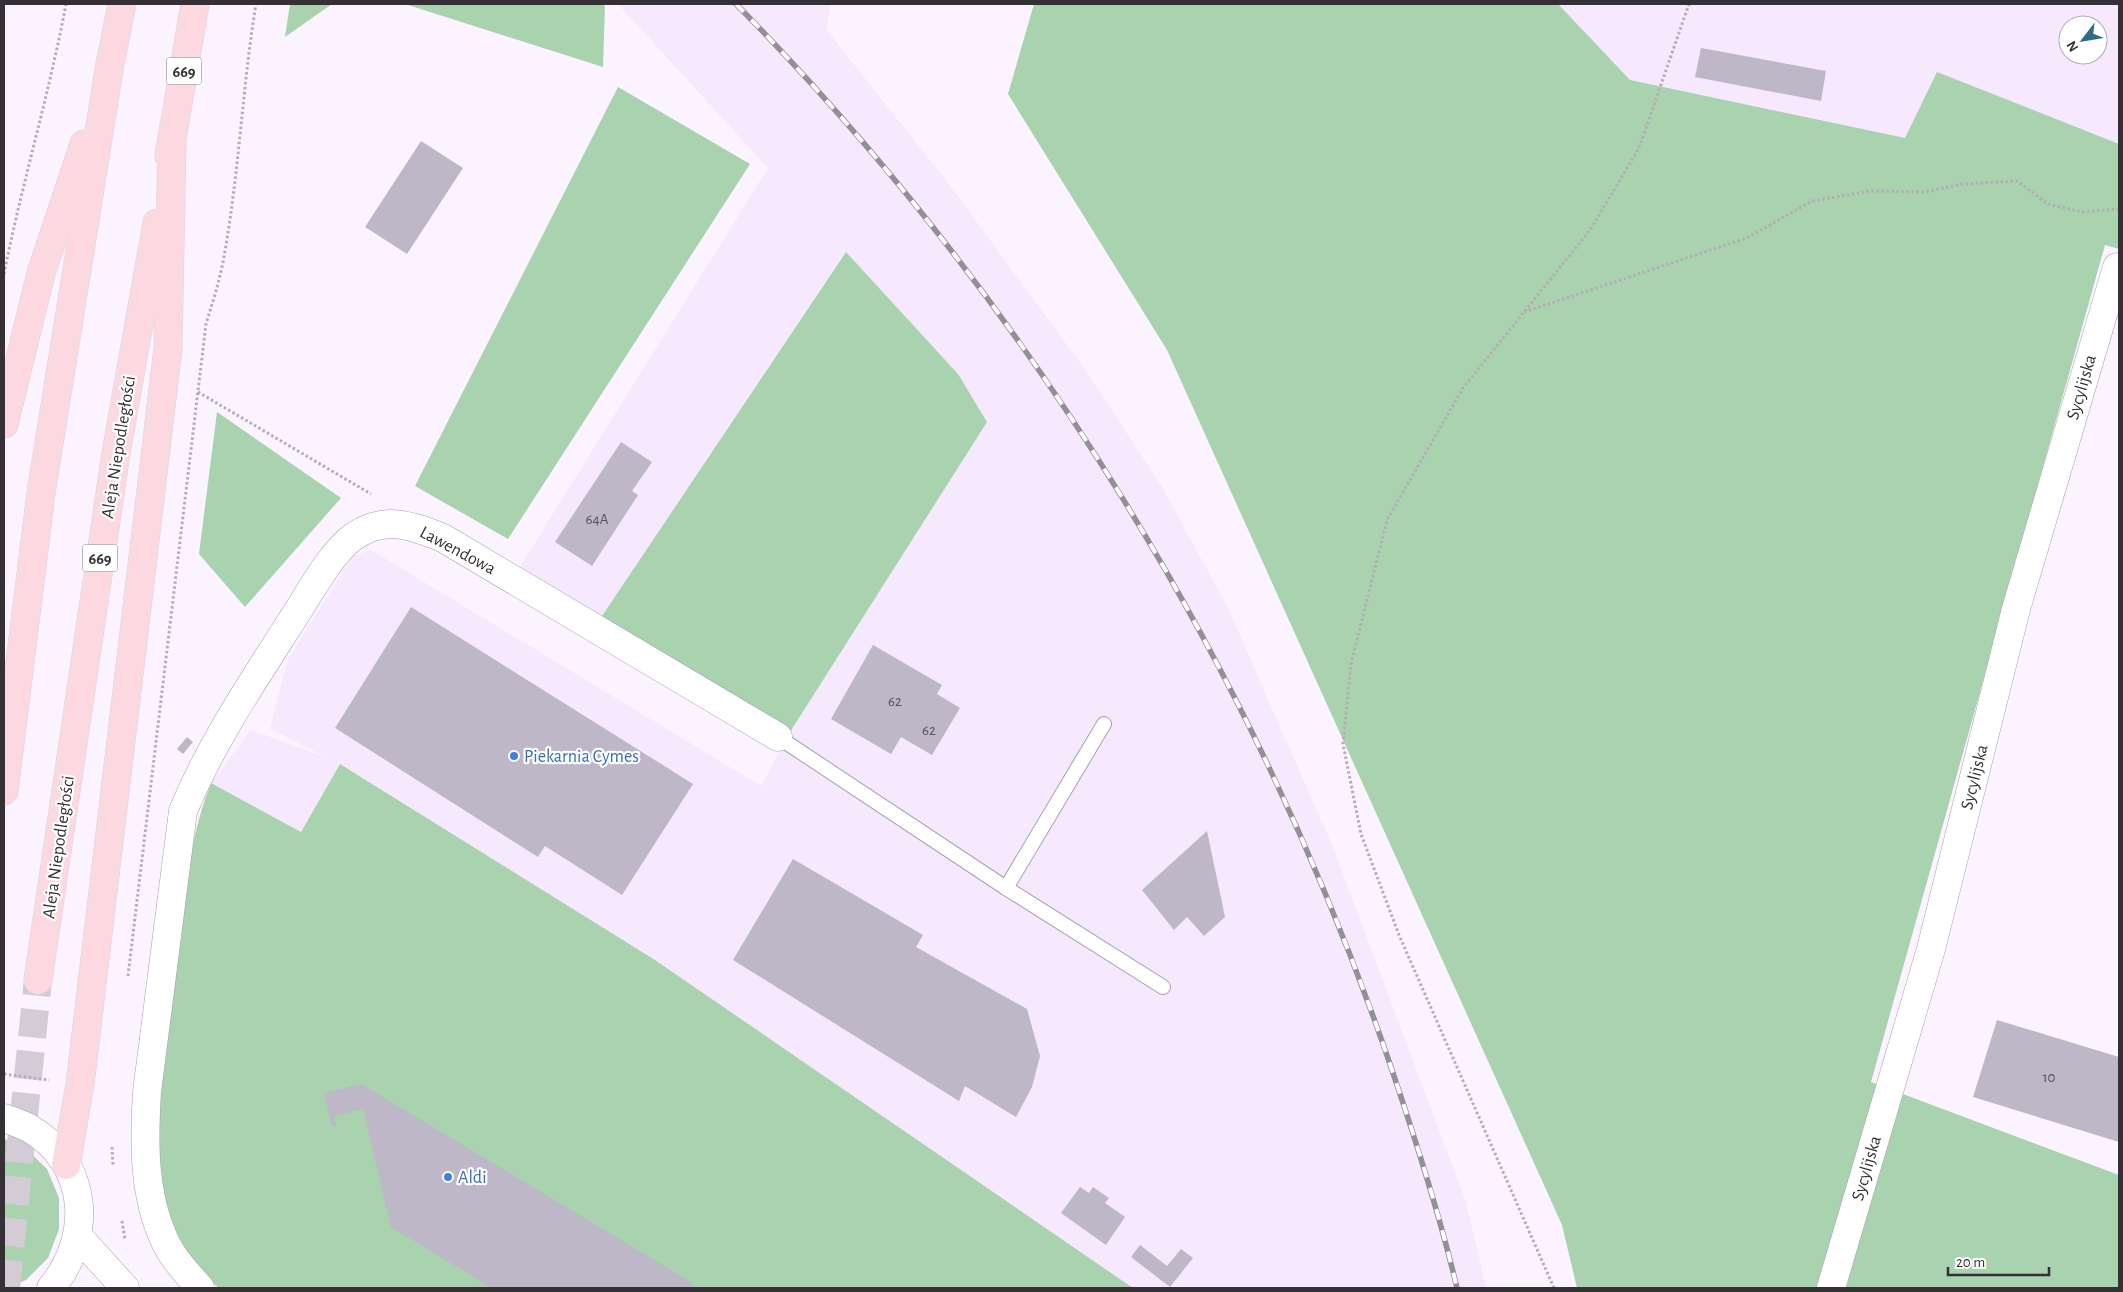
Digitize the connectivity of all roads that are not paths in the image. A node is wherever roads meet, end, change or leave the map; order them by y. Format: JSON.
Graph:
{"nodes":[{"id":1,"x":122,"y":4,"type":"edge"},
{"id":2,"x":195,"y":4,"type":"edge"},
{"id":3,"x":110,"y":64,"type":"junction"},
{"id":4,"x":172,"y":138,"type":"junction"},
{"id":5,"x":2117,"y":266,"type":"dead end"},
{"id":6,"x":4,"y":424,"type":"edge"},
{"id":7,"x":1104,"y":724,"type":"dead end"},
{"id":8,"x":778,"y":737,"type":"joint"},
{"id":9,"x":4,"y":790,"type":"edge"},
{"id":10,"x":1006,"y":888,"type":"junction"},
{"id":11,"x":38,"y":980,"type":"tunnel mouth"},
{"id":12,"x":1163,"y":987,"type":"dead end"},
{"id":13,"x":4,"y":1118,"type":"edge"},
{"id":14,"x":66,"y":1165,"type":"junction"},
{"id":15,"x":78,"y":1236,"type":"junction"},
{"id":16,"x":51,"y":1288,"type":"edge"},
{"id":17,"x":125,"y":1288,"type":"edge"},
{"id":18,"x":200,"y":1288,"type":"edge"},
{"id":19,"x":1831,"y":1288,"type":"edge"}],
"edges":[{"from":1,"to":3,"type":"main road"},
{"from":2,"to":4,"type":"main road","name":"Aleja Niepodległości","number":"669"},
{"from":3,"to":6,"type":"main road"},
{"from":3,"to":9,"type":"main road"},
{"from":4,"to":11,"type":"main road","name":"Aleja Niepodległości","number":"669"},
{"from":4,"to":14,"type":"main road"},
{"from":5,"to":19,"type":"street","name":"Sycylijska"},
{"from":7,"to":10,"type":"lane"},
{"from":8,"to":10,"type":"lane"},
{"from":8,"to":18,"type":"street","name":"Lawendowa"},
{"from":10,"to":12,"type":"lane"},
{"from":13,"to":14,"type":"street"},
{"from":14,"to":15,"type":"street"},
{"from":15,"to":16,"type":"street"},
{"from":15,"to":17,"type":"street"}]}
